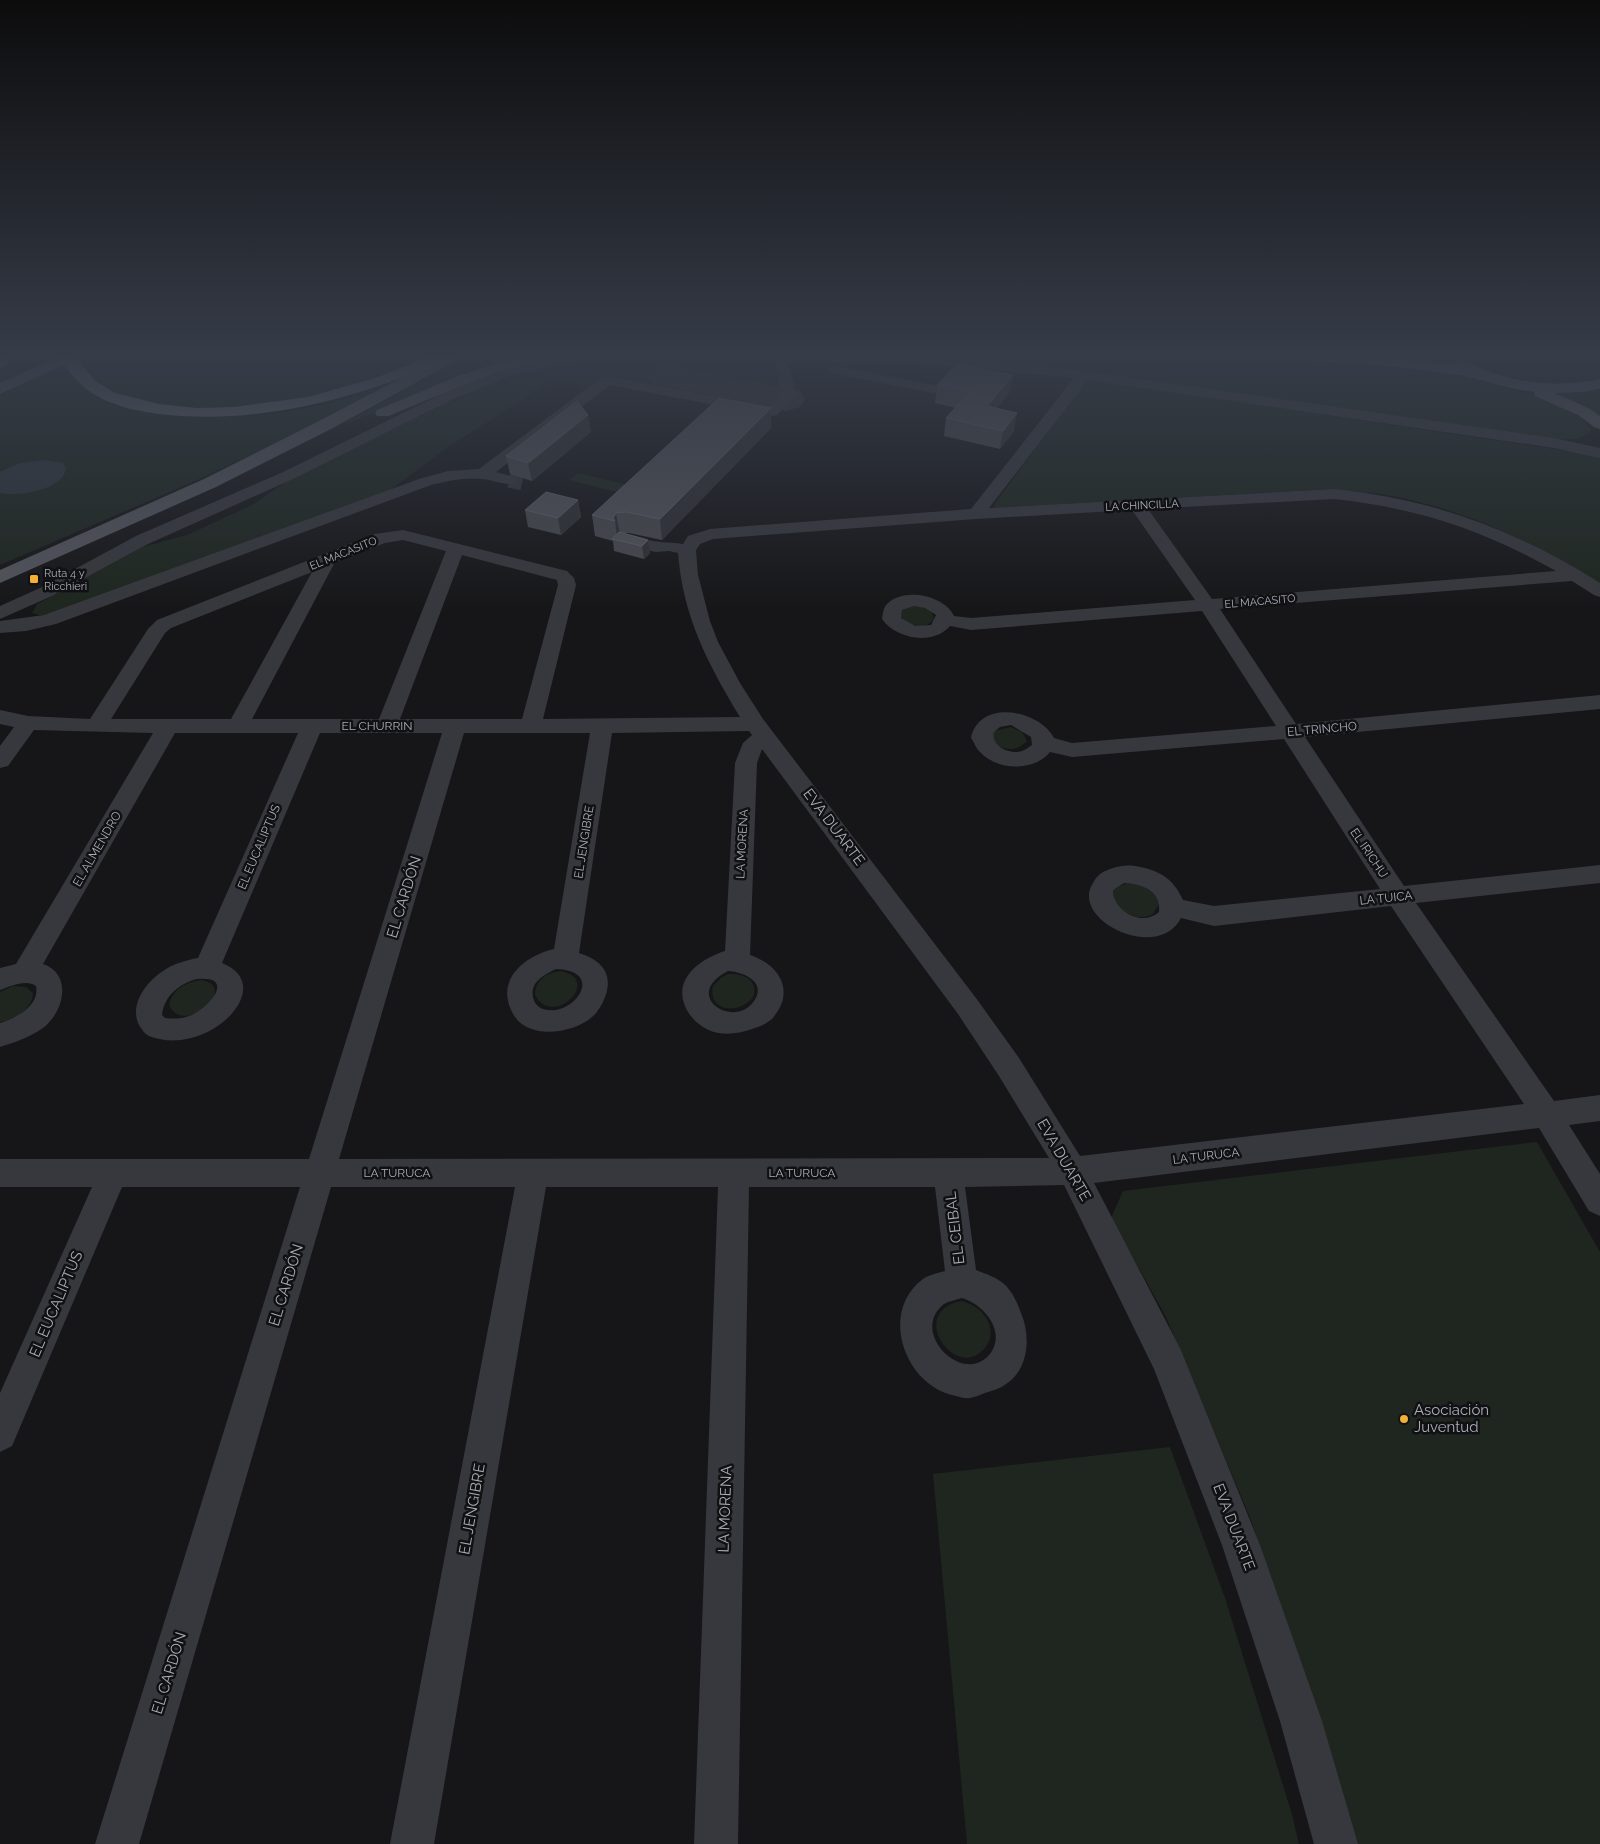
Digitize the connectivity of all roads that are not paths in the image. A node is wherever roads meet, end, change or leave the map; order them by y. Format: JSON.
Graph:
{"nodes":[{"id":1,"x":295,"y":440,"type":"edge"},
{"id":2,"x":322,"y":440,"type":"edge"},
{"id":3,"x":360,"y":440,"type":"edge"},
{"id":4,"x":528,"y":440,"type":"edge"},
{"id":5,"x":1033,"y":440,"type":"edge"},
{"id":6,"x":1534,"y":440,"type":"edge"},
{"id":7,"x":1588,"y":440,"type":"edge"},
{"id":8,"x":1554,"y":443,"type":"junction"},
{"id":9,"x":1600,"y":453,"type":"edge"},
{"id":10,"x":483,"y":474,"type":"junction"},
{"id":11,"x":508,"y":480,"type":"tunnel mouth"},
{"id":12,"x":210,"y":483,"type":"junction"},
{"id":13,"x":1137,"y":505,"type":"junction"},
{"id":14,"x":976,"y":514,"type":"junction"},
{"id":15,"x":627,"y":539,"type":"edge"},
{"id":16,"x":690,"y":545,"type":"junction"},
{"id":17,"x":456,"y":547,"type":"junction"},
{"id":18,"x":328,"y":560,"type":"junction"},
{"id":19,"x":1576,"y":575,"type":"junction"},
{"id":20,"x":0,"y":577,"type":"edge"},
{"id":21,"x":1600,"y":591,"type":"edge"},
{"id":22,"x":22,"y":604,"type":"junction"},
{"id":23,"x":1208,"y":606,"type":"junction"},
{"id":24,"x":0,"y":613,"type":"edge"},
{"id":25,"x":944,"y":620,"type":"dead end"},
{"id":26,"x":37,"y":623,"type":"junction"},
{"id":27,"x":0,"y":627,"type":"edge"},
{"id":28,"x":1600,"y":702,"type":"edge"},
{"id":29,"x":0,"y":717,"type":"edge"},
{"id":30,"x":28,"y":723,"type":"junction"},
{"id":31,"x":96,"y":726,"type":"junction"},
{"id":32,"x":168,"y":726,"type":"junction"},
{"id":33,"x":238,"y":726,"type":"junction"},
{"id":34,"x":312,"y":726,"type":"junction"},
{"id":35,"x":387,"y":726,"type":"junction"},
{"id":36,"x":456,"y":726,"type":"junction"},
{"id":37,"x":531,"y":726,"type":"junction"},
{"id":38,"x":602,"y":726,"type":"junction"},
{"id":39,"x":760,"y":730,"type":"junction"},
{"id":40,"x":1289,"y":732,"type":"junction"},
{"id":41,"x":1044,"y":744,"type":"dead end"},
{"id":42,"x":0,"y":761,"type":"edge"},
{"id":43,"x":1600,"y":874,"type":"edge"},
{"id":44,"x":1398,"y":897,"type":"junction"},
{"id":45,"x":1173,"y":907,"type":"dead end"},
{"id":46,"x":566,"y":959,"type":"dead end"},
{"id":47,"x":737,"y":960,"type":"dead end"},
{"id":48,"x":207,"y":968,"type":"dead end"},
{"id":49,"x":25,"y":972,"type":"junction"},
{"id":50,"x":0,"y":979,"type":"edge"},
{"id":51,"x":0,"y":1035,"type":"edge"},
{"id":52,"x":1600,"y":1108,"type":"edge"},
{"id":53,"x":1547,"y":1115,"type":"junction"},
{"id":54,"x":1072,"y":1170,"type":"junction"},
{"id":55,"x":0,"y":1173,"type":"edge"},
{"id":56,"x":113,"y":1173,"type":"junction"},
{"id":57,"x":320,"y":1173,"type":"junction"},
{"id":58,"x":533,"y":1173,"type":"junction"},
{"id":59,"x":734,"y":1173,"type":"junction"},
{"id":60,"x":948,"y":1173,"type":"junction"},
{"id":61,"x":1600,"y":1201,"type":"edge"},
{"id":62,"x":962,"y":1282,"type":"dead end"},
{"id":63,"x":0,"y":1434,"type":"edge"},
{"id":64,"x":117,"y":1844,"type":"edge"},
{"id":65,"x":412,"y":1844,"type":"edge"},
{"id":66,"x":716,"y":1844,"type":"edge"},
{"id":67,"x":1336,"y":1844,"type":"edge"}],
"edges":[{"from":1,"to":12,"type":"main road"},
{"from":2,"to":12,"type":"main road"},
{"from":3,"to":22,"type":"street"},
{"from":4,"to":10,"type":"street"},
{"from":5,"to":14,"type":"street"},
{"from":6,"to":8,"type":"street"},
{"from":7,"to":8,"type":"street"},
{"from":8,"to":9,"type":"street"},
{"from":10,"to":11,"type":"street"},
{"from":10,"to":26,"type":"street"},
{"from":12,"to":20,"type":"main road"},
{"from":13,"to":14,"type":"street","name":"LA CHINCILLA"},
{"from":13,"to":19,"type":"street","name":"LA CHINCILLA"},
{"from":13,"to":23,"type":"street","name":"EL IRICHU"},
{"from":14,"to":16,"type":"street","name":"LA CHINCILLA"},
{"from":15,"to":16,"type":"street"},
{"from":16,"to":39,"type":"street","name":"EVA DUARTE"},
{"from":17,"to":18,"type":"street","name":"EL MACASITO"},
{"from":17,"to":35,"type":"street"},
{"from":17,"to":37,"type":"street","name":"EL MACASITO"},
{"from":18,"to":31,"type":"street","name":"EL MACASITO"},
{"from":18,"to":33,"type":"street"},
{"from":19,"to":21,"type":"street","name":"LA CHINCILLA"},
{"from":19,"to":23,"type":"street","name":"EL MACASITO"},
{"from":22,"to":24,"type":"street"},
{"from":22,"to":26,"type":"street"},
{"from":23,"to":25,"type":"street","name":"EL MACASITO"},
{"from":23,"to":40,"type":"street","name":"EL IRICHU"},
{"from":26,"to":27,"type":"street"},
{"from":28,"to":40,"type":"street","name":"EL TRINCHO"},
{"from":29,"to":30,"type":"street","name":"EL CHURRIN"},
{"from":30,"to":31,"type":"street","name":"EL CHURRIN"},
{"from":30,"to":42,"type":"street"},
{"from":31,"to":32,"type":"street","name":"EL CHURRIN"},
{"from":32,"to":33,"type":"street","name":"EL CHURRIN"},
{"from":32,"to":49,"type":"street","name":"EL ALMENDRO"},
{"from":33,"to":34,"type":"street","name":"EL CHURRIN"},
{"from":34,"to":35,"type":"street","name":"EL CHURRIN"},
{"from":34,"to":48,"type":"street","name":"EL EUCALIPTUS"},
{"from":35,"to":36,"type":"street","name":"EL CHURRIN"},
{"from":36,"to":37,"type":"street","name":"EL CHURRIN"},
{"from":36,"to":57,"type":"street","name":"EL CARDÓN"},
{"from":37,"to":38,"type":"street","name":"EL CHURRIN"},
{"from":38,"to":39,"type":"street","name":"EL CHURRIN"},
{"from":38,"to":46,"type":"street","name":"EL JENGIBRE"},
{"from":39,"to":47,"type":"street","name":"LA MORENA"},
{"from":39,"to":54,"type":"street","name":"EVA DUARTE"},
{"from":40,"to":41,"type":"street","name":"EL TRINCHO"},
{"from":40,"to":44,"type":"street","name":"EL IRICHU"},
{"from":43,"to":44,"type":"street","name":"LA TUICA"},
{"from":44,"to":45,"type":"street","name":"LA TUICA"},
{"from":44,"to":53,"type":"street","name":"EL IRICHU"},
{"from":49,"to":50,"type":"street"},
{"from":49,"to":51,"type":"street"},
{"from":52,"to":53,"type":"street","name":"LA TURUCA"},
{"from":53,"to":54,"type":"street","name":"LA TURUCA"},
{"from":53,"to":61,"type":"street","name":"EL IRICHU"},
{"from":54,"to":60,"type":"street","name":"LA TURUCA"},
{"from":54,"to":67,"type":"street","name":"EVA DUARTE"},
{"from":55,"to":56,"type":"street","name":"LA TURUCA"},
{"from":56,"to":57,"type":"street","name":"LA TURUCA"},
{"from":56,"to":63,"type":"street","name":"EL EUCALIPTUS"},
{"from":57,"to":58,"type":"street","name":"LA TURUCA"},
{"from":57,"to":64,"type":"street","name":"EL CARDÓN"},
{"from":58,"to":59,"type":"street","name":"LA TURUCA"},
{"from":58,"to":65,"type":"street","name":"EL JENGIBRE"},
{"from":59,"to":60,"type":"street","name":"LA TURUCA"},
{"from":59,"to":66,"type":"street","name":"LA MORENA"},
{"from":60,"to":62,"type":"street","name":"EL CEIBAL"}]}
